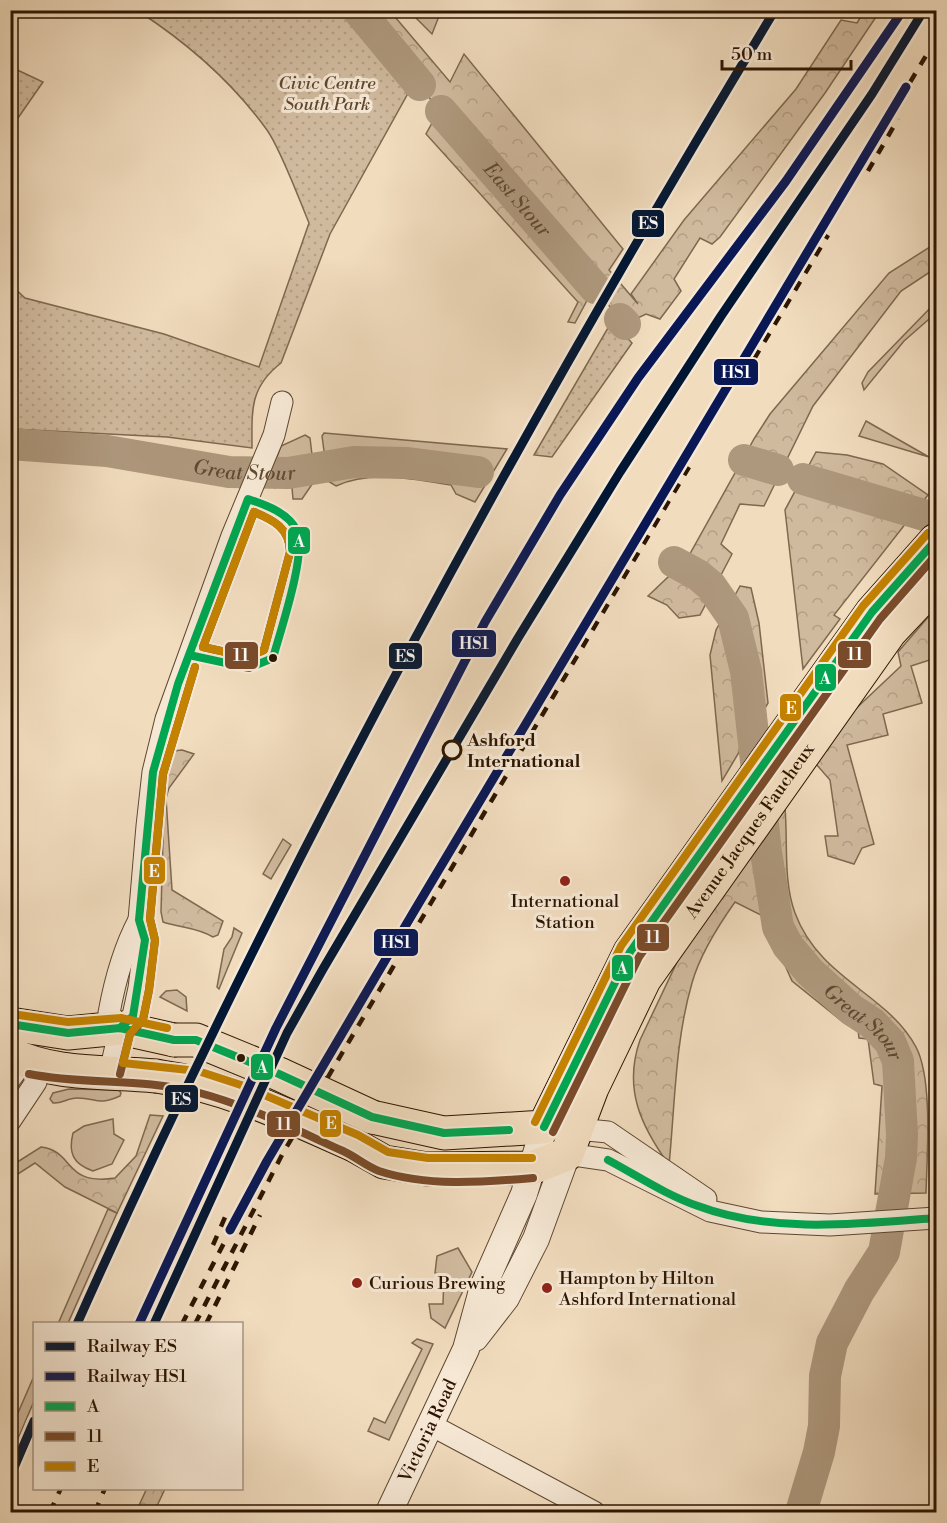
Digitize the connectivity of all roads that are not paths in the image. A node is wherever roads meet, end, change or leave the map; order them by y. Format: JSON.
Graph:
{"nodes":[{"id":1,"x":282,"y":402,"type":"dead end"},
{"id":2,"x":936,"y":540,"type":"edge"},
{"id":3,"x":936,"y":583,"type":"edge"},
{"id":4,"x":881,"y":622,"type":"junction"},
{"id":5,"x":729,"y":838,"type":"junction"},
{"id":6,"x":26,"y":1028,"type":"edge"},
{"id":7,"x":120,"y":1028,"type":"junction"},
{"id":8,"x":17,"y":1066,"type":"edge"},
{"id":9,"x":110,"y":1072,"type":"junction"},
{"id":10,"x":10,"y":1121,"type":"edge"},
{"id":11,"x":562,"y":1137,"type":"junction"},
{"id":12,"x":532,"y":1168,"type":"junction"},
{"id":13,"x":936,"y":1218,"type":"edge"},
{"id":14,"x":466,"y":1349,"type":"junction"},
{"id":15,"x":431,"y":1425,"type":"junction"},
{"id":16,"x":389,"y":1512,"type":"edge"},
{"id":17,"x":594,"y":1512,"type":"edge"}],
"edges":[{"from":1,"to":7,"type":"street"},
{"from":2,"to":4,"type":"main road","name":"Avenue Jacques Faucheux"},
{"from":3,"to":4,"type":"main road","name":"Avenue Jacques Faucheux"},
{"from":4,"to":5,"type":"main road","name":"Avenue Jacques Faucheux"},
{"from":4,"to":5,"type":"main road","name":"Avenue Jacques Faucheux"},
{"from":5,"to":11,"type":"main road","name":"Avenue Jacques Faucheux"},
{"from":6,"to":7,"type":"main road"},
{"from":6,"to":8,"type":"street"},
{"from":7,"to":9,"type":"street"},
{"from":7,"to":11,"type":"main road","bridge":true},
{"from":8,"to":9,"type":"main road"},
{"from":8,"to":10,"type":"street"},
{"from":9,"to":12,"type":"main road","bridge":true},
{"from":11,"to":12,"type":"main road"},
{"from":11,"to":13,"type":"street"},
{"from":11,"to":14,"type":"street","name":"Victoria Road"},
{"from":12,"to":14,"type":"street","name":"Victoria Road"},
{"from":14,"to":15,"type":"street","name":"Victoria Road"},
{"from":15,"to":16,"type":"street","name":"Victoria Road"},
{"from":15,"to":17,"type":"street"}]}
